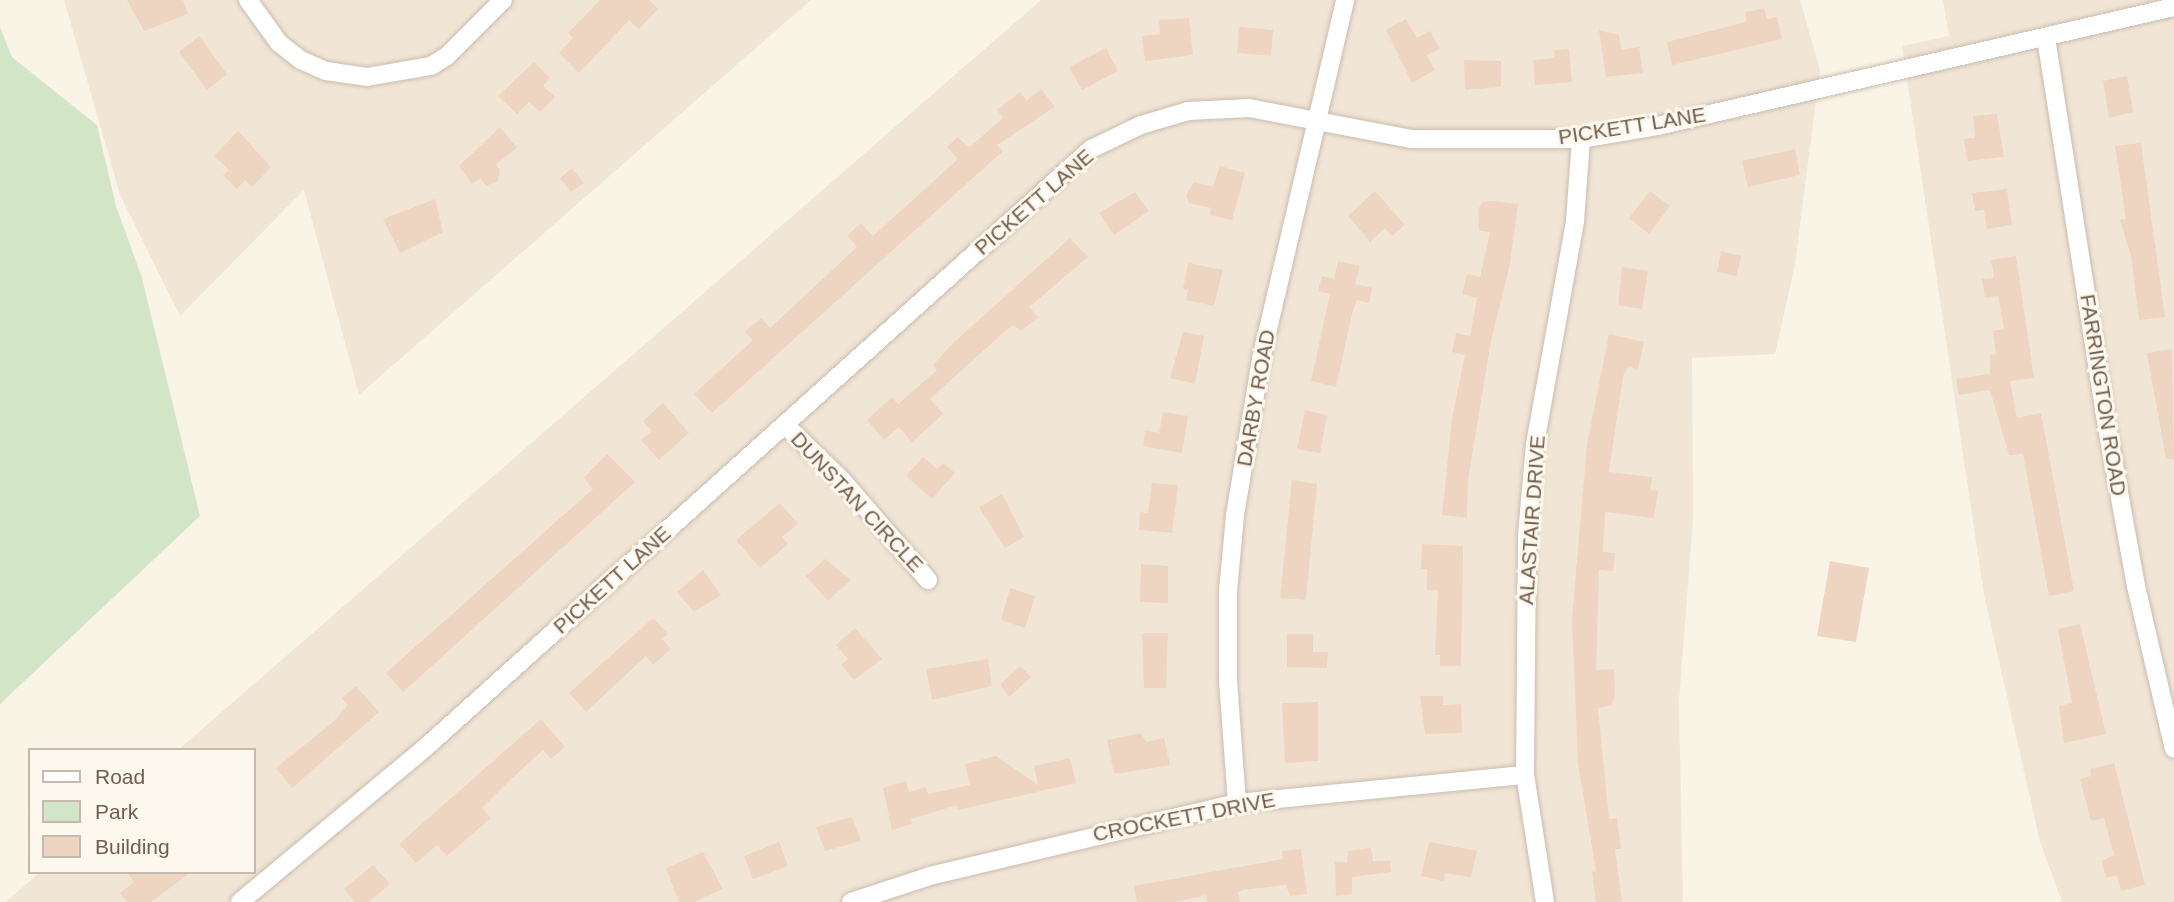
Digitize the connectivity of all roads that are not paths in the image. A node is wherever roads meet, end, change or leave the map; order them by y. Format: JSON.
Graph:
{"nodes":[{"id":1,"x":248,"y":0,"type":"edge"},
{"id":2,"x":503,"y":0,"type":"edge"},
{"id":3,"x":1345,"y":0,"type":"edge"},
{"id":4,"x":2174,"y":7,"type":"edge"},
{"id":5,"x":2046,"y":38,"type":"junction"},
{"id":6,"x":1315,"y":120,"type":"junction"},
{"id":7,"x":1581,"y":139,"type":"junction"},
{"id":8,"x":785,"y":425,"type":"junction"},
{"id":9,"x":928,"y":580,"type":"dead end"},
{"id":10,"x":2174,"y":749,"type":"edge"},
{"id":11,"x":1525,"y":775,"type":"junction"},
{"id":12,"x":1237,"y":803,"type":"junction"},
{"id":13,"x":240,"y":902,"type":"edge"},
{"id":14,"x":851,"y":902,"type":"edge"},
{"id":15,"x":1545,"y":902,"type":"edge"}],
"edges":[{"from":1,"to":2,"type":"street"},
{"from":3,"to":6,"type":"street","name":"DARBY ROAD"},
{"from":4,"to":5,"type":"street","name":"PICKETT LANE"},
{"from":5,"to":7,"type":"street","name":"PICKETT LANE"},
{"from":5,"to":10,"type":"street","name":"FARRINGTON ROAD"},
{"from":6,"to":7,"type":"street","name":"PICKETT LANE"},
{"from":6,"to":8,"type":"street","name":"PICKETT LANE"},
{"from":6,"to":12,"type":"street","name":"DARBY ROAD"},
{"from":7,"to":11,"type":"street","name":"ALASTAIR DRIVE"},
{"from":8,"to":9,"type":"street","name":"DUNSTAN CIRCLE"},
{"from":8,"to":13,"type":"street","name":"PICKETT LANE"},
{"from":11,"to":12,"type":"street","name":"CROCKETT DRIVE"},
{"from":11,"to":15,"type":"street","name":"ALASTAIR DRIVE"},
{"from":12,"to":14,"type":"street","name":"CROCKETT DRIVE"}]}
